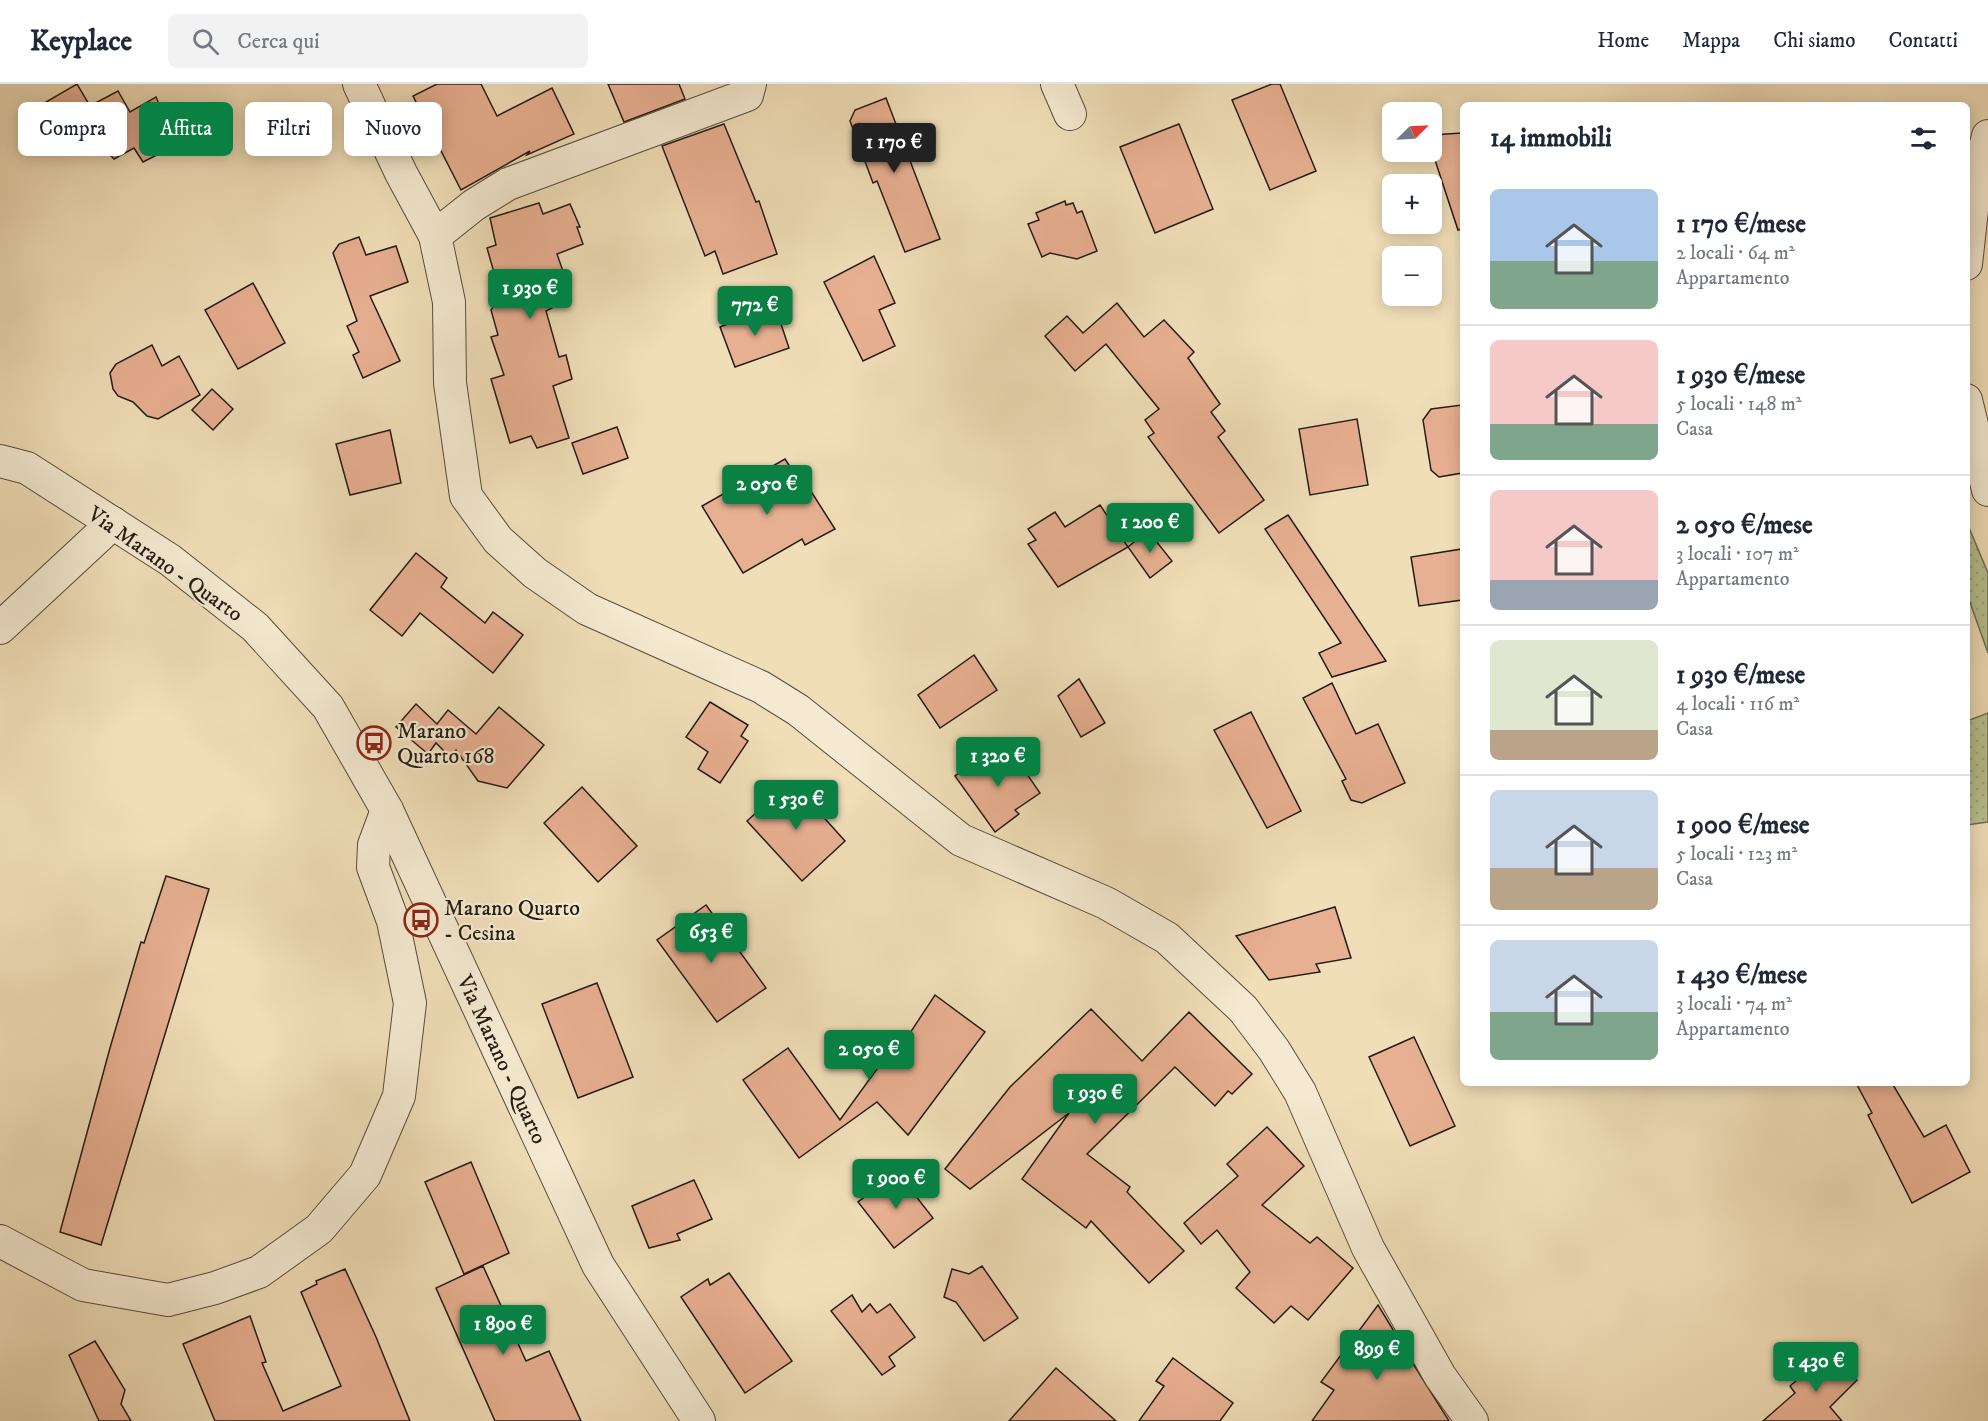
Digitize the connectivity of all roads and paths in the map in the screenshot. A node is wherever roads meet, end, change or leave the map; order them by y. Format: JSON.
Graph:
{"nodes":[{"id":1,"x":359,"y":84,"type":"edge"},
{"id":2,"x":750,"y":84,"type":"edge"},
{"id":3,"x":1058,"y":84,"type":"edge"},
{"id":4,"x":1070,"y":114,"type":"dead end"},
{"id":5,"x":1988,"y":136,"type":"edge"},
{"id":6,"x":1981,"y":190,"type":"edge"},
{"id":7,"x":435,"y":236,"type":"junction"},
{"id":8,"x":1970,"y":244,"type":"edge"},
{"id":9,"x":1970,"y":416,"type":"edge"},
{"id":10,"x":0,"y":461,"type":"edge"},
{"id":11,"x":1988,"y":490,"type":"edge"},
{"id":12,"x":113,"y":523,"type":"junction"},
{"id":13,"x":0,"y":628,"type":"edge"},
{"id":14,"x":387,"y":810,"type":"junction"},
{"id":15,"x":0,"y":1241,"type":"edge"},
{"id":16,"x":699,"y":1421,"type":"edge"},
{"id":17,"x":1472,"y":1421,"type":"edge"}],
"edges":[{"from":1,"to":7,"type":"street"},
{"from":2,"to":7,"type":"street"},
{"from":3,"to":4,"type":"street"},
{"from":5,"to":6,"type":"street"},
{"from":6,"to":8,"type":"street"},
{"from":7,"to":17,"type":"street"},
{"from":9,"to":11,"type":"street"},
{"from":10,"to":12,"type":"street","name":"Via Marano - Quarto"},
{"from":12,"to":13,"type":"street"},
{"from":12,"to":14,"type":"street","name":"Via Marano - Quarto"},
{"from":14,"to":15,"type":"street"},
{"from":14,"to":16,"type":"street","name":"Via Marano - Quarto"}]}
